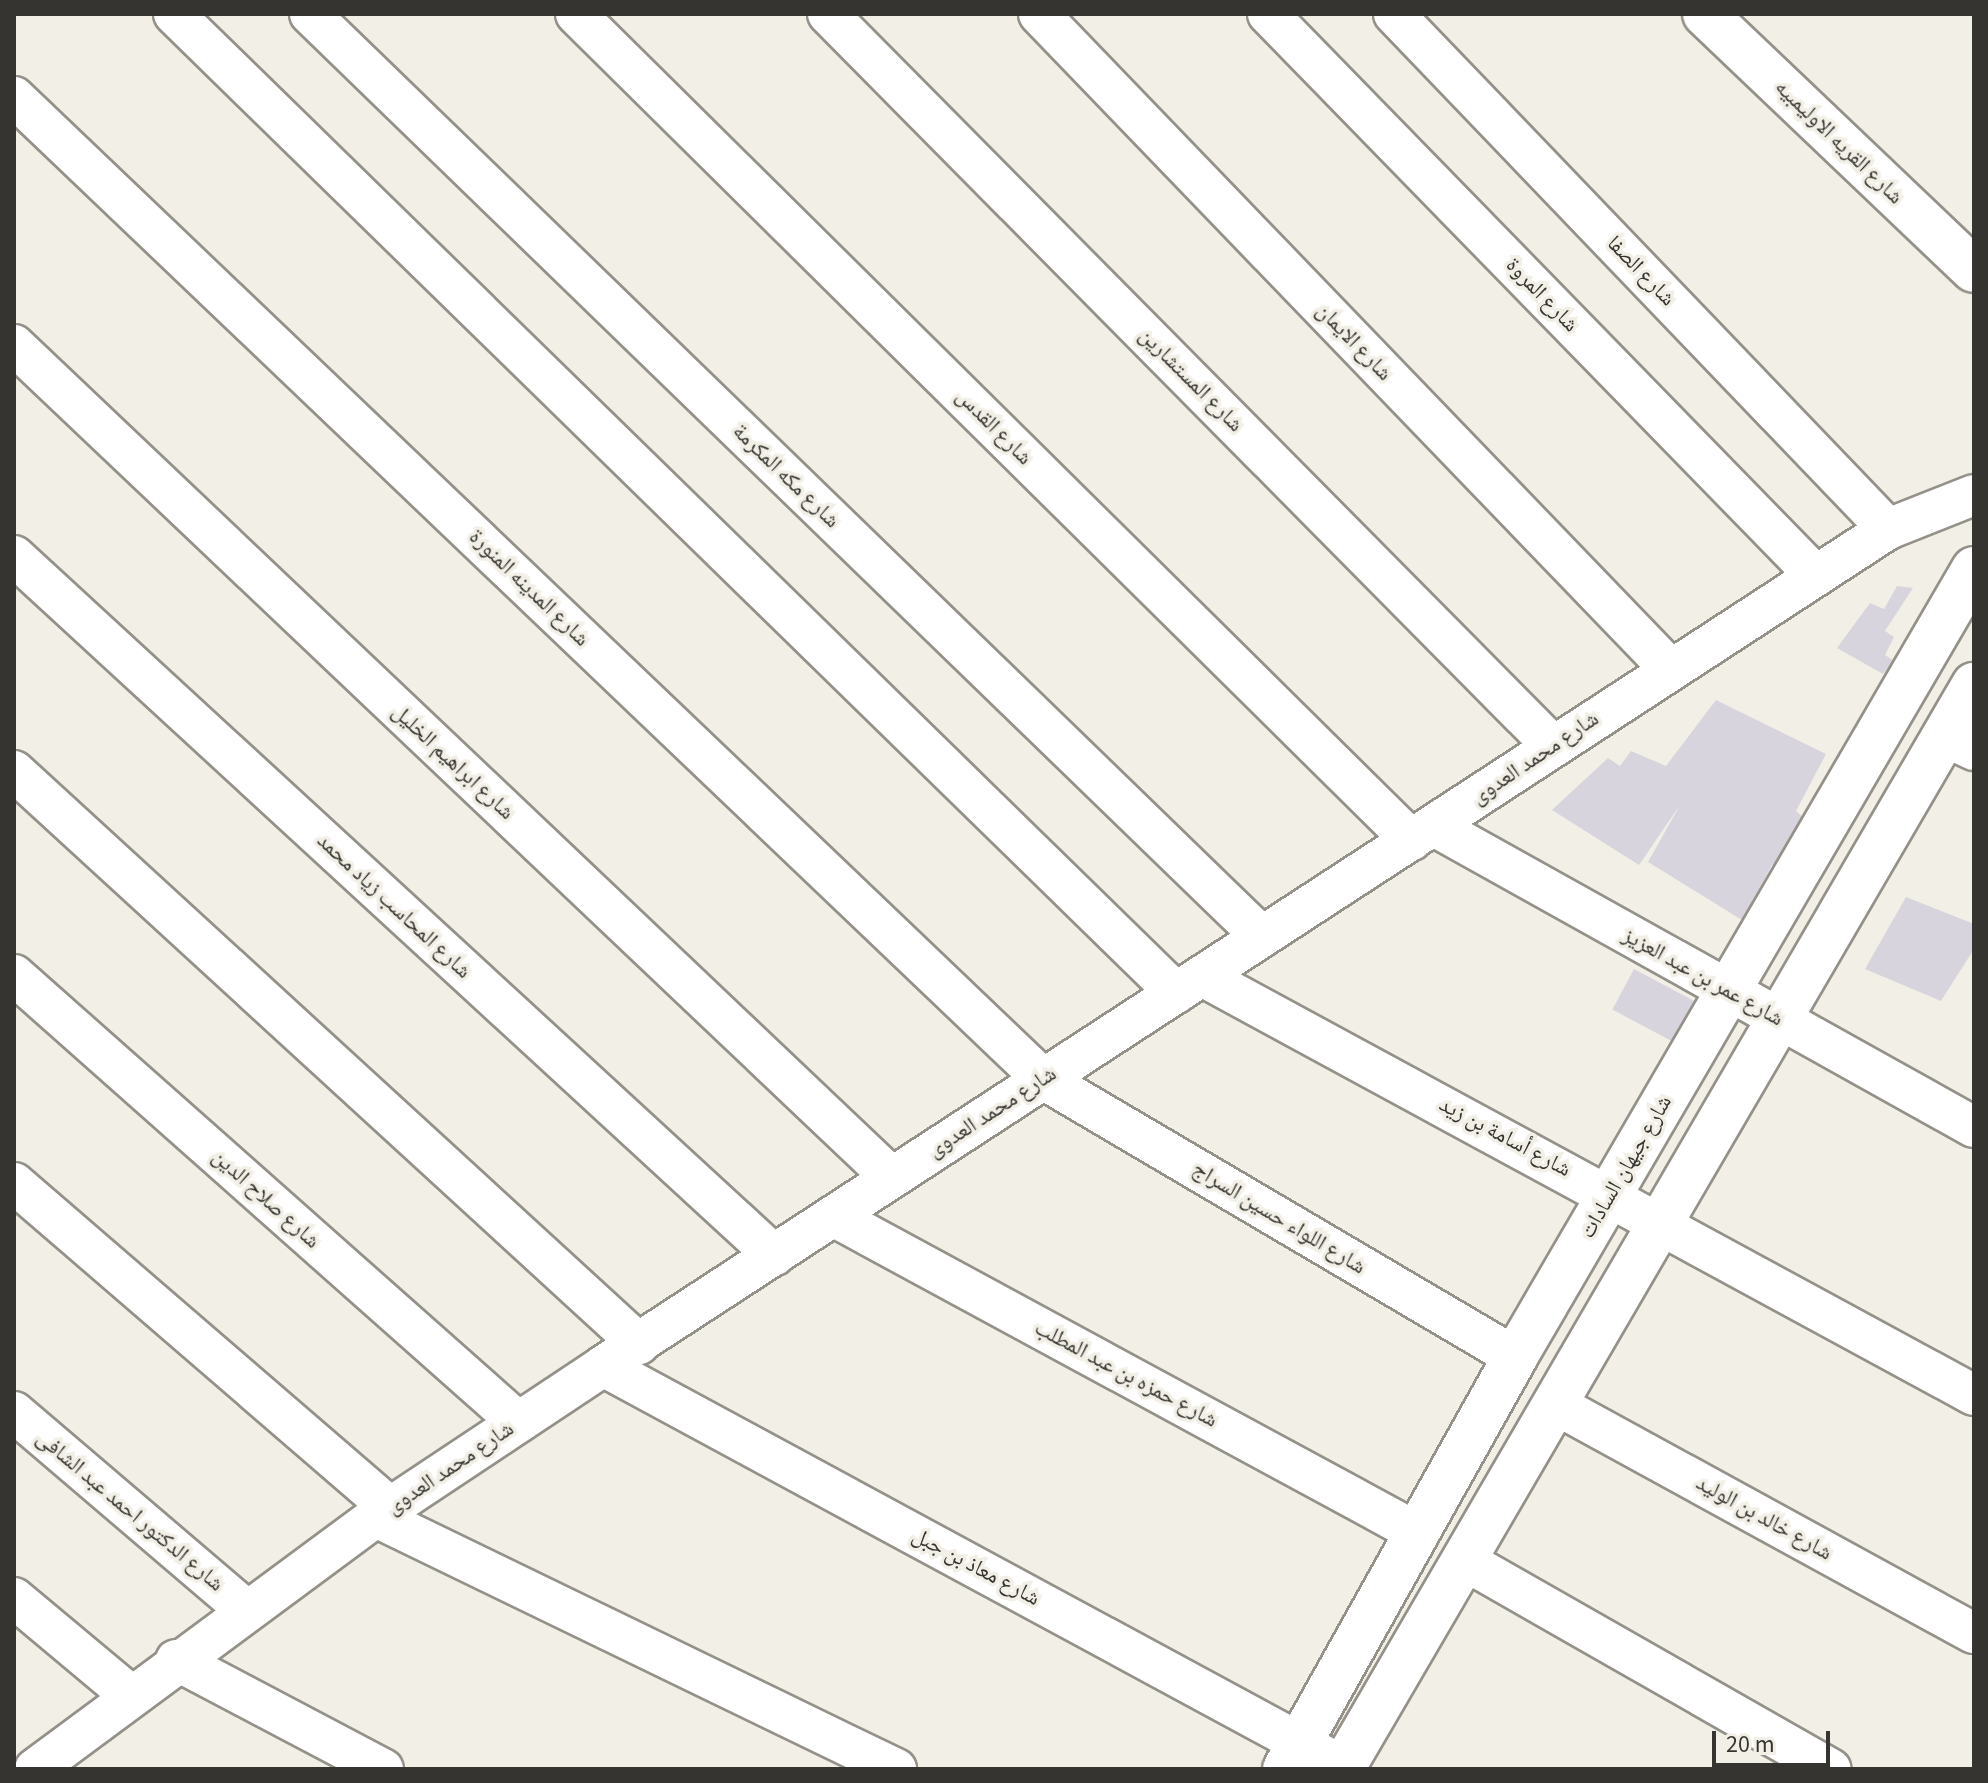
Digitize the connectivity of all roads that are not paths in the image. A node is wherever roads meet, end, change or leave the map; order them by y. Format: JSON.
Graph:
{"nodes":[{"id":1,"x":174,"y":14,"type":"edge"},
{"id":2,"x":310,"y":14,"type":"edge"},
{"id":3,"x":576,"y":14,"type":"edge"},
{"id":4,"x":828,"y":14,"type":"edge"},
{"id":5,"x":1039,"y":14,"type":"edge"},
{"id":6,"x":1268,"y":14,"type":"edge"},
{"id":7,"x":1394,"y":14,"type":"edge"},
{"id":8,"x":1705,"y":14,"type":"edge"},
{"id":9,"x":14,"y":97,"type":"edge"},
{"id":10,"x":1974,"y":270,"type":"edge"},
{"id":11,"x":14,"y":345,"type":"edge"},
{"id":12,"x":1974,"y":495,"type":"edge"},
{"id":13,"x":1888,"y":529,"type":"junction"},
{"id":14,"x":14,"y":556,"type":"edge"},
{"id":15,"x":1974,"y":569,"type":"edge"},
{"id":16,"x":1816,"y":576,"type":"junction"},
{"id":17,"x":1670,"y":669,"type":"junction"},
{"id":18,"x":1974,"y":685,"type":"edge"},
{"id":19,"x":1959,"y":743,"type":"edge"},
{"id":20,"x":1553,"y":746,"type":"junction"},
{"id":21,"x":14,"y":771,"type":"edge"},
{"id":22,"x":1422,"y":833,"type":"junction"},
{"id":23,"x":1262,"y":937,"type":"junction"},
{"id":24,"x":14,"y":975,"type":"edge"},
{"id":25,"x":1189,"y":985,"type":"junction"},
{"id":26,"x":1727,"y":992,"type":"junction"},
{"id":27,"x":1779,"y":1019,"type":"junction"},
{"id":28,"x":1043,"y":1079,"type":"junction"},
{"id":29,"x":1974,"y":1127,"type":"edge"},
{"id":30,"x":892,"y":1178,"type":"junction"},
{"id":31,"x":14,"y":1183,"type":"edge"},
{"id":32,"x":1612,"y":1194,"type":"junction"},
{"id":33,"x":833,"y":1216,"type":"junction"},
{"id":34,"x":1661,"y":1222,"type":"junction"},
{"id":35,"x":774,"y":1255,"type":"junction"},
{"id":36,"x":639,"y":1344,"type":"junction"},
{"id":37,"x":1515,"y":1357,"type":"junction"},
{"id":38,"x":603,"y":1366,"type":"junction"},
{"id":39,"x":1974,"y":1395,"type":"edge"},
{"id":40,"x":1555,"y":1404,"type":"junction"},
{"id":41,"x":14,"y":1412,"type":"edge"},
{"id":42,"x":518,"y":1422,"type":"junction"},
{"id":43,"x":383,"y":1512,"type":"junction"},
{"id":44,"x":1418,"y":1533,"type":"junction"},
{"id":45,"x":1464,"y":1560,"type":"junction"},
{"id":46,"x":14,"y":1598,"type":"edge"},
{"id":47,"x":246,"y":1610,"type":"junction"},
{"id":48,"x":1974,"y":1633,"type":"edge"},
{"id":49,"x":176,"y":1660,"type":"junction"},
{"id":50,"x":130,"y":1695,"type":"junction"},
{"id":51,"x":1293,"y":1756,"type":"edge"},
{"id":52,"x":1345,"y":1768,"type":"edge"},
{"id":53,"x":35,"y":1769,"type":"edge"},
{"id":54,"x":383,"y":1769,"type":"edge"},
{"id":55,"x":896,"y":1769,"type":"edge"},
{"id":56,"x":1831,"y":1769,"type":"edge"}],
"edges":[{"from":1,"to":25,"type":"street","name":"شارع أسامة بن زيد"},
{"from":2,"to":23,"type":"street","name":"شارع مكه المكرمة"},
{"from":3,"to":22,"type":"street","name":"شارع القدس"},
{"from":4,"to":20,"type":"street","name":"شارع المستشارين"},
{"from":5,"to":17,"type":"street","name":"شارع الايمان"},
{"from":6,"to":16,"type":"street","name":"شارع المروة"},
{"from":7,"to":13,"type":"street","name":"شارع الصفا"},
{"from":8,"to":10,"type":"main road","name":"شارع القريه الاوليمبيه"},
{"from":9,"to":28,"type":"street","name":"شارع المدينه المنورة"},
{"from":11,"to":30,"type":"street","name":"شارع ابراهيم الخليل"},
{"from":12,"to":13,"type":"street","name":"شارع محمد العدوى"},
{"from":13,"to":16,"type":"street","name":"شارع محمد العدوى"},
{"from":14,"to":35,"type":"street","name":"شارع المحاسب زياد محمد"},
{"from":15,"to":26,"type":"main road","name":"شارع جيهان السادات"},
{"from":16,"to":17,"type":"street","name":"شارع محمد العدوى"},
{"from":17,"to":20,"type":"street","name":"شارع محمد العدوى"},
{"from":18,"to":19,"type":"main road"},
{"from":19,"to":27,"type":"main road"},
{"from":20,"to":22,"type":"street","name":"شارع محمد العدوى"},
{"from":21,"to":36,"type":"street"},
{"from":22,"to":23,"type":"street","name":"شارع محمد العدوى"},
{"from":22,"to":26,"type":"street","name":"شارع عمر بن عبد العزيز"},
{"from":23,"to":25,"type":"street","name":"شارع محمد العدوى"},
{"from":24,"to":42,"type":"street","name":"شارع صلاح الدين"},
{"from":25,"to":28,"type":"street","name":"شارع محمد العدوى"},
{"from":25,"to":32,"type":"street","name":"شارع أسامة بن زيد"},
{"from":26,"to":27,"type":"street","name":"شارع عمر بن عبد العزيز"},
{"from":26,"to":32,"type":"main road","name":"شارع جيهان السادات"},
{"from":27,"to":29,"type":"street","name":"شارع عمر بن عبد العزيز"},
{"from":27,"to":34,"type":"main road"},
{"from":28,"to":30,"type":"street","name":"شارع محمد العدوى"},
{"from":28,"to":37,"type":"street","name":"شارع اللواء حسين السراج"},
{"from":30,"to":33,"type":"street","name":"شارع محمد العدوى"},
{"from":31,"to":43,"type":"street"},
{"from":32,"to":34,"type":"street","name":"شارع أسامة بن زيد"},
{"from":32,"to":37,"type":"main road","name":"شارع جيهان السادات"},
{"from":33,"to":35,"type":"street","name":"شارع محمد العدوى"},
{"from":33,"to":44,"type":"street","name":"شارع حمزه بن عبد المطلب"},
{"from":34,"to":39,"type":"street","name":"شارع أسامة بن زيد"},
{"from":34,"to":40,"type":"main road"},
{"from":35,"to":36,"type":"street","name":"شارع محمد العدوى"},
{"from":36,"to":38,"type":"street","name":"شارع محمد العدوى"},
{"from":37,"to":44,"type":"main road","name":"شارع جيهان السادات"},
{"from":38,"to":42,"type":"street","name":"شارع محمد العدوى"},
{"from":38,"to":51,"type":"street","name":"شارع معاذ بن جبل"},
{"from":40,"to":45,"type":"main road"},
{"from":40,"to":48,"type":"street","name":"شارع خالد بن الوليد"},
{"from":41,"to":47,"type":"street","name":"شارع الدكتور احمد عبد الشافى"},
{"from":42,"to":43,"type":"street","name":"شارع محمد العدوى"},
{"from":43,"to":47,"type":"street","name":"شارع محمد العدوى"},
{"from":43,"to":55,"type":"street"},
{"from":44,"to":51,"type":"main road","name":"شارع جيهان السادات"},
{"from":45,"to":52,"type":"main road"},
{"from":45,"to":56,"type":"street"},
{"from":46,"to":50,"type":"street"},
{"from":47,"to":49,"type":"street","name":"شارع محمد العدوى"},
{"from":49,"to":50,"type":"street","name":"شارع محمد العدوى"},
{"from":49,"to":54,"type":"street"},
{"from":50,"to":53,"type":"street","name":"شارع محمد العدوى"},
{"from":51,"to":52,"type":"street","name":"شارع معاذ بن جبل"}]}
